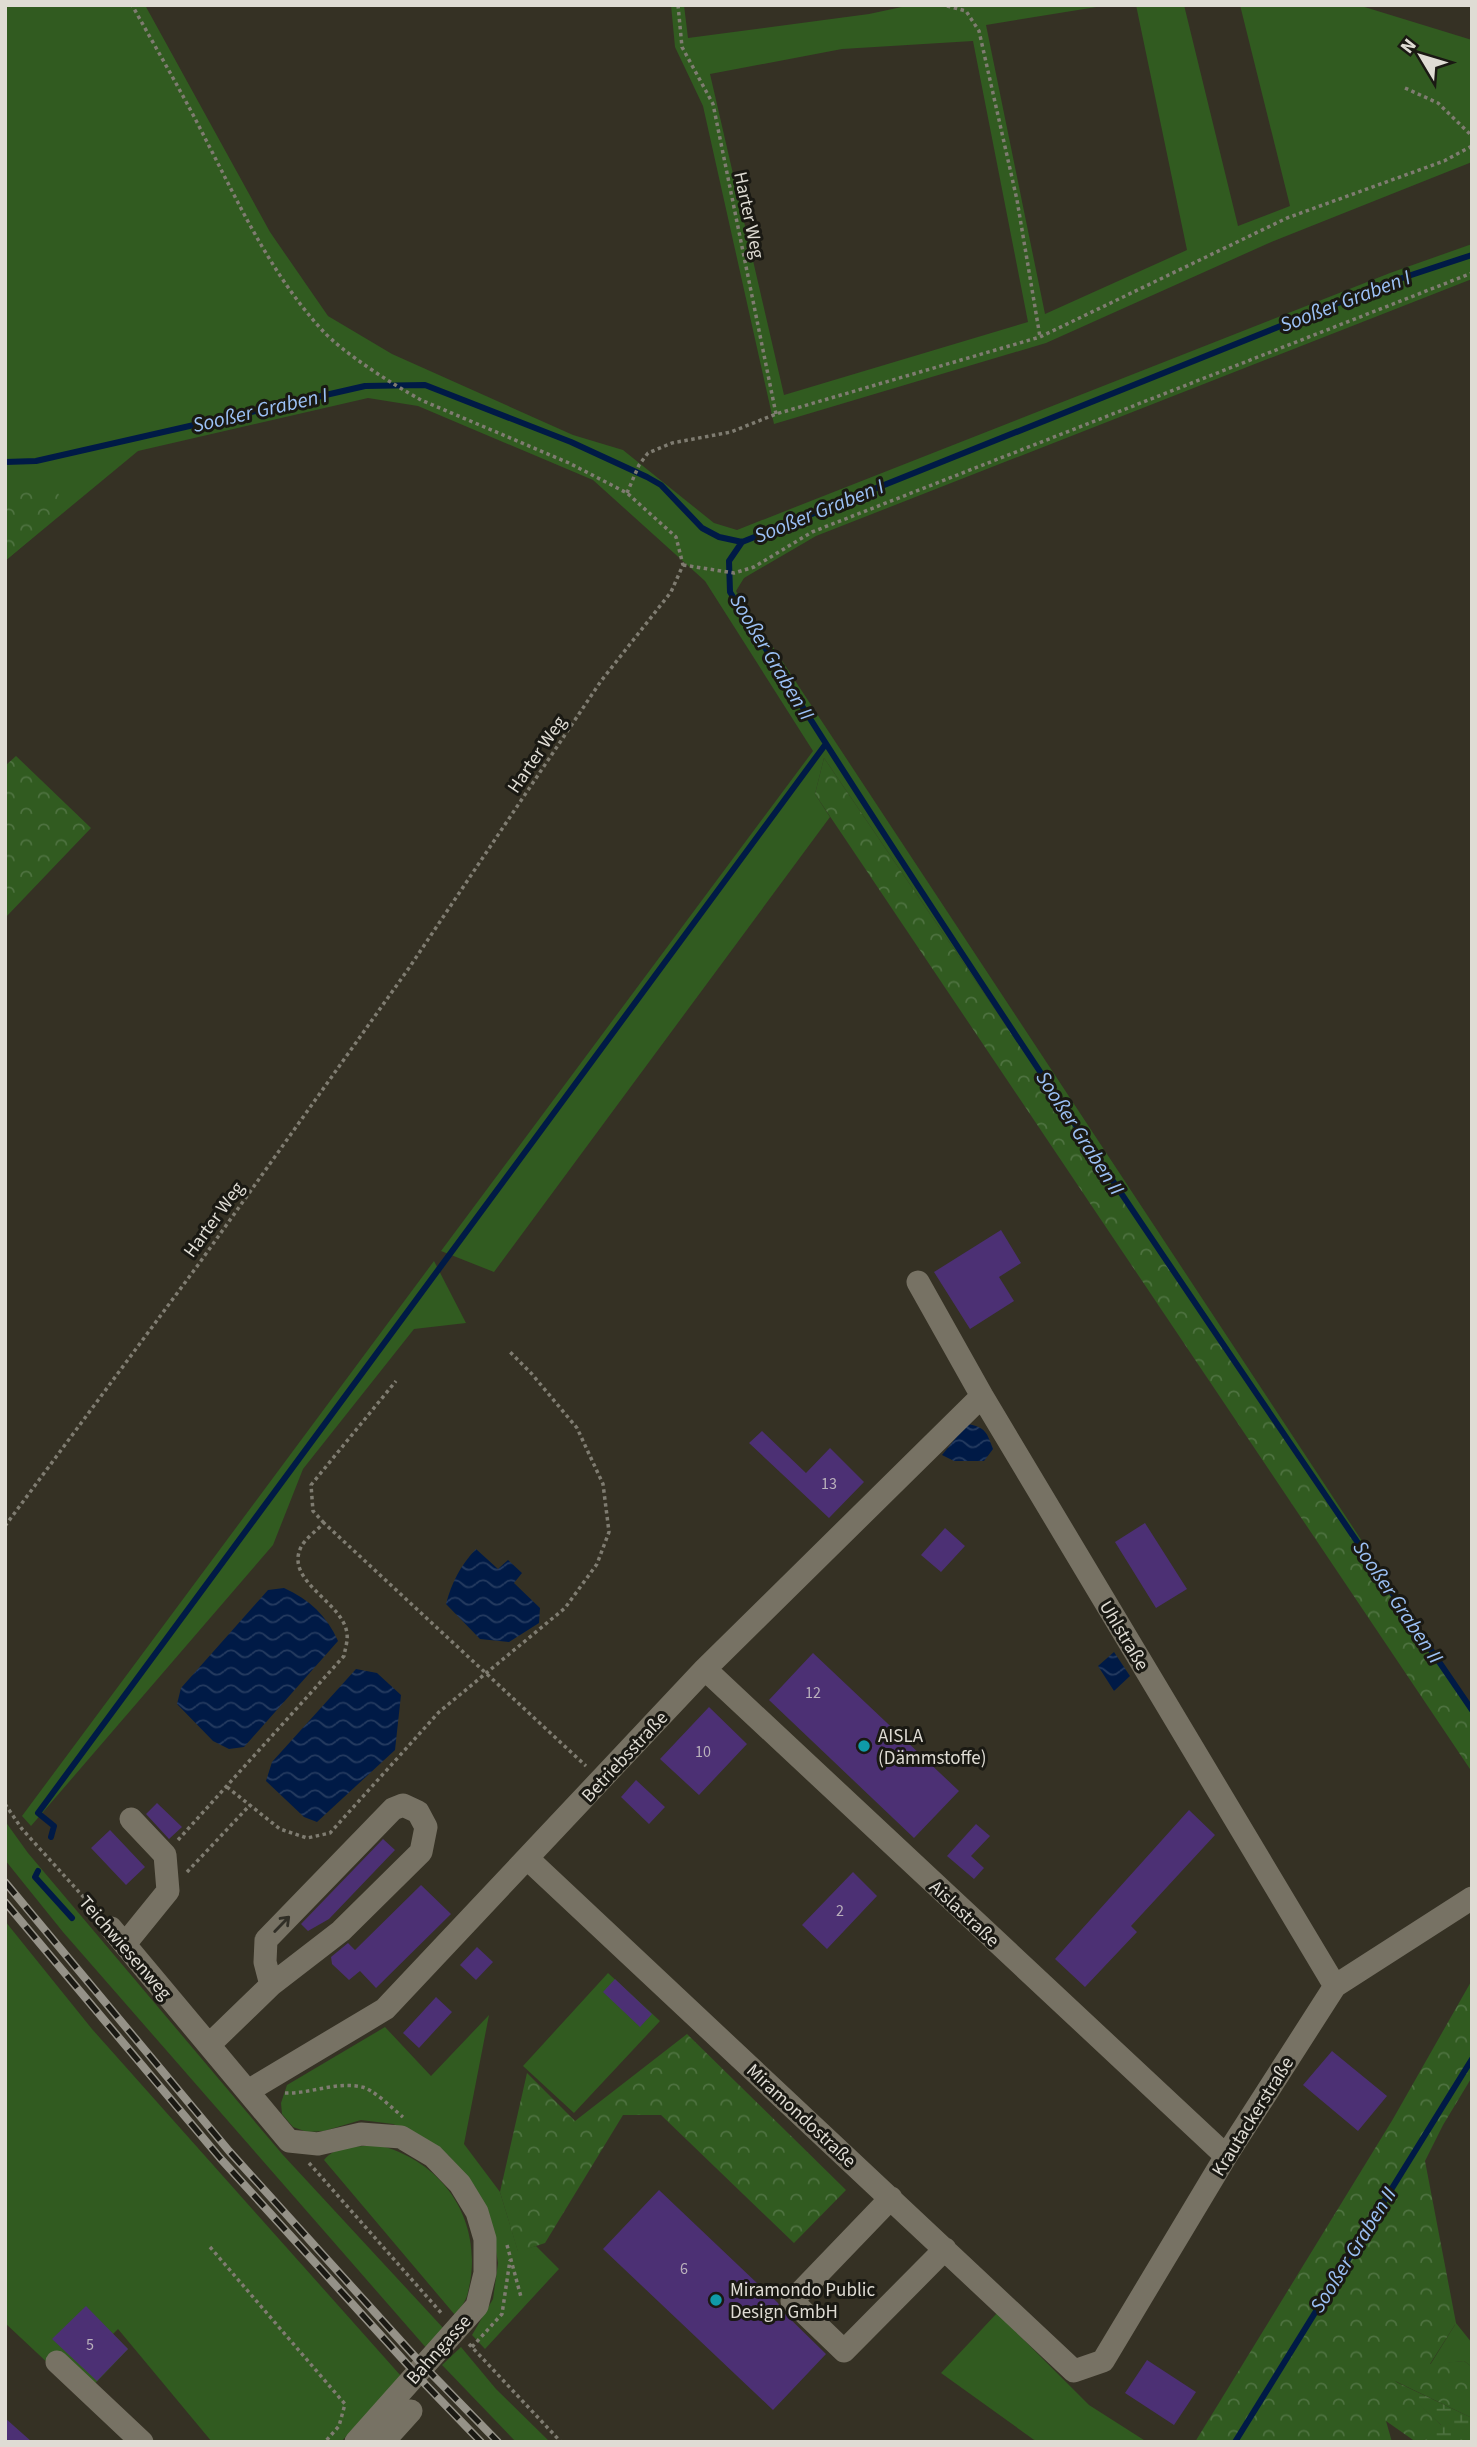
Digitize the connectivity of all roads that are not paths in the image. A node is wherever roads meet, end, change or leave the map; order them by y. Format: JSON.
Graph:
{"nodes":[{"id":1,"x":918,"y":1282,"type":"dead end"},
{"id":2,"x":982,"y":1396,"type":"junction"},
{"id":3,"x":705,"y":1670,"type":"junction"},
{"id":4,"x":131,"y":1819,"type":"dead end"},
{"id":5,"x":528,"y":1859,"type":"junction"},
{"id":6,"x":1472,"y":1898,"type":"edge"},
{"id":7,"x":271,"y":1985,"type":"junction"},
{"id":8,"x":1335,"y":1986,"type":"junction"},
{"id":9,"x":209,"y":2045,"type":"junction"},
{"id":10,"x":248,"y":2091,"type":"junction"},
{"id":11,"x":289,"y":2141,"type":"joint"},
{"id":12,"x":1226,"y":2156,"type":"junction"},
{"id":13,"x":891,"y":2198,"type":"junction"},
{"id":14,"x":945,"y":2249,"type":"junction"},
{"id":15,"x":57,"y":2362,"type":"dead end"},
{"id":16,"x":1074,"y":2371,"type":"joint"},
{"id":17,"x":411,"y":2411,"type":"dead end"},
{"id":18,"x":142,"y":2442,"type":"edge"},
{"id":19,"x":356,"y":2442,"type":"edge"},
{"id":20,"x":383,"y":2442,"type":"edge"}],
"edges":[{"from":1,"to":2,"type":"street","name":"Uhlstraße"},
{"from":2,"to":3,"type":"street","name":"Betriebsstraße"},
{"from":2,"to":8,"type":"street","name":"Uhlstraße"},
{"from":3,"to":5,"type":"street","name":"Betriebsstraße"},
{"from":3,"to":12,"type":"street","name":"Aislastraße"},
{"from":4,"to":9,"type":"street","name":"Teichwiesenweg"},
{"from":5,"to":10,"type":"street","name":"Betriebsstraße"},
{"from":5,"to":13,"type":"street","name":"Miramondostraße"},
{"from":6,"to":8,"type":"street","name":"Krautackerstraße"},
{"from":7,"to":7,"type":"street","one_way":true},
{"from":7,"to":9,"type":"street"},
{"from":8,"to":12,"type":"street","name":"Krautackerstraße"},
{"from":9,"to":10,"type":"street","name":"Teichwiesenweg"},
{"from":10,"to":11,"type":"street","name":"Teichwiesenweg"},
{"from":11,"to":19,"type":"street","name":"Bahngasse"},
{"from":12,"to":16,"type":"street","name":"Krautackerstraße"},
{"from":13,"to":14,"type":"street","name":"Miramondostraße"},
{"from":13,"to":14,"type":"street"},
{"from":14,"to":16,"type":"street","name":"Miramondostraße"},
{"from":15,"to":18,"type":"street"},
{"from":17,"to":20,"type":"street"}]}
